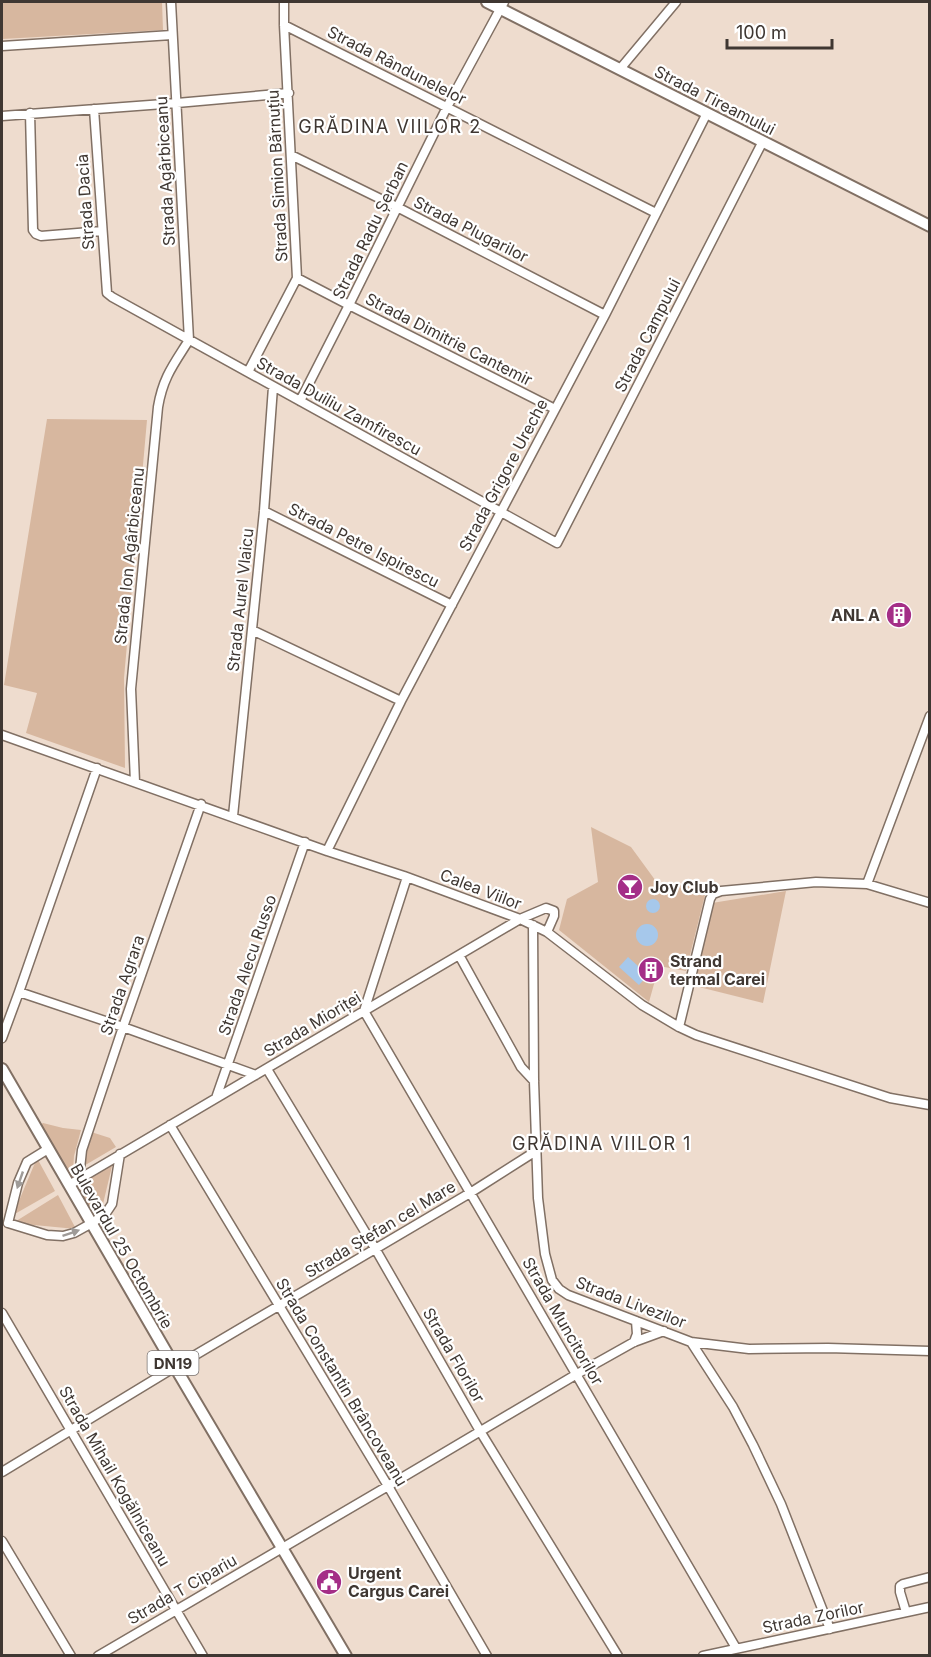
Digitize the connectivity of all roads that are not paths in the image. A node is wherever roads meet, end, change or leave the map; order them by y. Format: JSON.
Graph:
{"nodes":[{"id":1,"x":171,"y":2,"type":"edge"},
{"id":2,"x":285,"y":2,"type":"edge"},
{"id":3,"x":486,"y":2,"type":"edge"},
{"id":4,"x":676,"y":2,"type":"edge"},
{"id":5,"x":502,"y":5,"type":"edge"},
{"id":6,"x":284,"y":25,"type":"junction"},
{"id":7,"x":172,"y":35,"type":"junction"},
{"id":8,"x":2,"y":46,"type":"edge"},
{"id":9,"x":620,"y":69,"type":"junction"},
{"id":10,"x":289,"y":93,"type":"junction"},
{"id":11,"x":177,"y":103,"type":"junction"},
{"id":12,"x":447,"y":107,"type":"junction"},
{"id":13,"x":94,"y":109,"type":"junction"},
{"id":14,"x":30,"y":113,"type":"junction"},
{"id":15,"x":707,"y":113,"type":"junction"},
{"id":16,"x":2,"y":116,"type":"edge"},
{"id":17,"x":763,"y":141,"type":"junction"},
{"id":18,"x":291,"y":155,"type":"junction"},
{"id":19,"x":398,"y":207,"type":"junction"},
{"id":20,"x":656,"y":213,"type":"junction"},
{"id":21,"x":930,"y":226,"type":"edge"},
{"id":22,"x":102,"y":231,"type":"junction"},
{"id":23,"x":297,"y":278,"type":"junction"},
{"id":24,"x":106,"y":293,"type":"joint"},
{"id":25,"x":349,"y":306,"type":"junction"},
{"id":26,"x":605,"y":315,"type":"junction"},
{"id":27,"x":189,"y":340,"type":"junction"},
{"id":28,"x":248,"y":372,"type":"junction"},
{"id":29,"x":273,"y":387,"type":"junction"},
{"id":30,"x":300,"y":401,"type":"junction"},
{"id":31,"x":555,"y":409,"type":"junction"},
{"id":32,"x":264,"y":511,"type":"junction"},
{"id":33,"x":500,"y":512,"type":"junction"},
{"id":34,"x":557,"y":543,"type":"joint"},
{"id":35,"x":452,"y":605,"type":"junction"},
{"id":36,"x":252,"y":630,"type":"junction"},
{"id":37,"x":401,"y":701,"type":"junction"},
{"id":38,"x":930,"y":716,"type":"edge"},
{"id":39,"x":2,"y":735,"type":"edge"},
{"id":40,"x":97,"y":768,"type":"junction"},
{"id":41,"x":135,"y":782,"type":"junction"},
{"id":42,"x":201,"y":804,"type":"junction"},
{"id":43,"x":233,"y":816,"type":"junction"},
{"id":44,"x":305,"y":842,"type":"junction"},
{"id":45,"x":327,"y":850,"type":"junction"},
{"id":46,"x":407,"y":877,"type":"junction"},
{"id":47,"x":867,"y":884,"type":"junction"},
{"id":48,"x":930,"y":903,"type":"edge"},
{"id":49,"x":520,"y":919,"type":"junction"},
{"id":50,"x":533,"y":925,"type":"junction"},
{"id":51,"x":547,"y":932,"type":"junction"},
{"id":52,"x":459,"y":956,"type":"junction"},
{"id":53,"x":20,"y":992,"type":"junction"},
{"id":54,"x":364,"y":1011,"type":"junction"},
{"id":55,"x":123,"y":1027,"type":"junction"},
{"id":56,"x":679,"y":1027,"type":"junction"},
{"id":57,"x":2,"y":1038,"type":"edge"},
{"id":58,"x":228,"y":1064,"type":"junction"},
{"id":59,"x":267,"y":1068,"type":"junction"},
{"id":60,"x":2,"y":1069,"type":"edge"},
{"id":61,"x":256,"y":1075,"type":"junction"},
{"id":62,"x":534,"y":1081,"type":"junction"},
{"id":63,"x":216,"y":1098,"type":"junction"},
{"id":64,"x":930,"y":1105,"type":"edge"},
{"id":65,"x":170,"y":1125,"type":"junction"},
{"id":66,"x":48,"y":1149,"type":"junction"},
{"id":67,"x":536,"y":1151,"type":"junction"},
{"id":68,"x":120,"y":1154,"type":"junction"},
{"id":69,"x":74,"y":1181,"type":"junction"},
{"id":70,"x":470,"y":1193,"type":"junction"},
{"id":71,"x":92,"y":1223,"type":"junction"},
{"id":72,"x":5,"y":1224,"type":"edge"},
{"id":73,"x":376,"y":1250,"type":"junction"},
{"id":74,"x":279,"y":1307,"type":"junction"},
{"id":75,"x":2,"y":1313,"type":"edge"},
{"id":76,"x":636,"y":1321,"type":"junction"},
{"id":77,"x":664,"y":1331,"type":"junction"},
{"id":78,"x":634,"y":1342,"type":"junction"},
{"id":79,"x":691,"y":1342,"type":"junction"},
{"id":80,"x":930,"y":1351,"type":"edge"},
{"id":81,"x":175,"y":1367,"type":"junction"},
{"id":82,"x":577,"y":1374,"type":"junction"},
{"id":83,"x":71,"y":1430,"type":"junction"},
{"id":84,"x":480,"y":1431,"type":"junction"},
{"id":85,"x":2,"y":1472,"type":"edge"},
{"id":86,"x":388,"y":1486,"type":"junction"},
{"id":87,"x":2,"y":1541,"type":"edge"},
{"id":88,"x":282,"y":1548,"type":"junction"},
{"id":89,"x":930,"y":1577,"type":"edge"},
{"id":90,"x":930,"y":1607,"type":"edge"},
{"id":91,"x":176,"y":1609,"type":"junction"},
{"id":92,"x":906,"y":1612,"type":"junction"},
{"id":93,"x":830,"y":1629,"type":"junction"},
{"id":94,"x":736,"y":1648,"type":"junction"},
{"id":95,"x":71,"y":1656,"type":"edge"},
{"id":96,"x":98,"y":1656,"type":"edge"},
{"id":97,"x":203,"y":1656,"type":"edge"},
{"id":98,"x":346,"y":1656,"type":"edge"},
{"id":99,"x":487,"y":1656,"type":"edge"},
{"id":100,"x":618,"y":1656,"type":"edge"},
{"id":101,"x":703,"y":1656,"type":"edge"}],
"edges":[{"from":1,"to":7,"type":"street","name":"Strada Agârbiceanu"},
{"from":2,"to":6,"type":"street","name":"Strada Simion Bărnuțiu"},
{"from":3,"to":5,"type":"main road","name":"Strada Tireamului"},
{"from":4,"to":9,"type":"street"},
{"from":5,"to":9,"type":"main road","name":"Strada Tireamului"},
{"from":5,"to":12,"type":"street","name":"Strada Radu Șerban"},
{"from":6,"to":10,"type":"street","name":"Strada Simion Bărnuțiu"},
{"from":6,"to":12,"type":"street","name":"Strada Rândunelelor"},
{"from":7,"to":8,"type":"street"},
{"from":7,"to":11,"type":"street","name":"Strada Agârbiceanu"},
{"from":9,"to":15,"type":"main road","name":"Strada Tireamului"},
{"from":10,"to":11,"type":"street"},
{"from":10,"to":18,"type":"street","name":"Strada Simion Bărnuțiu"},
{"from":11,"to":13,"type":"street"},
{"from":11,"to":27,"type":"street","name":"Strada Agârbiceanu"},
{"from":12,"to":19,"type":"street","name":"Strada Radu Șerban"},
{"from":12,"to":20,"type":"street","name":"Strada Rândunelelor"},
{"from":13,"to":14,"type":"street"},
{"from":13,"to":22,"type":"street","name":"Strada Dacia"},
{"from":14,"to":16,"type":"street"},
{"from":14,"to":22,"type":"street"},
{"from":15,"to":17,"type":"main road","name":"Strada Tireamului"},
{"from":15,"to":20,"type":"street","name":"Strada Grigore Ureche"},
{"from":17,"to":21,"type":"main road","name":"Strada Tireamului"},
{"from":17,"to":34,"type":"street","name":"Strada Campului"},
{"from":18,"to":19,"type":"street","name":"Strada Plugarilor"},
{"from":18,"to":23,"type":"street","name":"Strada Simion Bărnuțiu"},
{"from":19,"to":25,"type":"street","name":"Strada Radu Șerban"},
{"from":19,"to":26,"type":"street","name":"Strada Plugarilor"},
{"from":20,"to":26,"type":"street","name":"Strada Grigore Ureche"},
{"from":22,"to":24,"type":"street","name":"Strada Dacia"},
{"from":23,"to":25,"type":"street","name":"Strada Dimitrie Cantemir"},
{"from":23,"to":28,"type":"street","name":"Strada Simion Bărnuțiu"},
{"from":24,"to":27,"type":"street","name":"Strada Duiliu Zamfirescu"},
{"from":25,"to":30,"type":"street","name":"Strada Radu Șerban"},
{"from":25,"to":31,"type":"street","name":"Strada Dimitrie Cantemir"},
{"from":26,"to":31,"type":"street","name":"Strada Grigore Ureche"},
{"from":27,"to":28,"type":"street","name":"Strada Duiliu Zamfirescu"},
{"from":27,"to":41,"type":"street","name":"Strada Ion Agârbiceanu"},
{"from":28,"to":29,"type":"street","name":"Strada Duiliu Zamfirescu"},
{"from":29,"to":30,"type":"street","name":"Strada Duiliu Zamfirescu"},
{"from":29,"to":32,"type":"street","name":"Strada Aurel Vlaicu"},
{"from":30,"to":33,"type":"street","name":"Strada Duiliu Zamfirescu"},
{"from":31,"to":33,"type":"street","name":"Strada Grigore Ureche"},
{"from":32,"to":35,"type":"street","name":"Strada Petre Ispirescu"},
{"from":32,"to":36,"type":"street","name":"Strada Aurel Vlaicu"},
{"from":33,"to":34,"type":"street","name":"Strada Duiliu Zamfirescu"},
{"from":33,"to":35,"type":"street","name":"Strada Grigore Ureche"},
{"from":35,"to":37,"type":"street","name":"Strada Grigore Ureche"},
{"from":36,"to":37,"type":"street"},
{"from":36,"to":43,"type":"street","name":"Strada Aurel Vlaicu"},
{"from":37,"to":45,"type":"street","name":"Strada Grigore Ureche"},
{"from":38,"to":47,"type":"street"},
{"from":39,"to":40,"type":"street","name":"Calea Viilor"},
{"from":40,"to":41,"type":"street","name":"Calea Viilor"},
{"from":40,"to":53,"type":"street"},
{"from":41,"to":42,"type":"street","name":"Calea Viilor"},
{"from":42,"to":43,"type":"street","name":"Calea Viilor"},
{"from":42,"to":55,"type":"street","name":"Strada Agrara"},
{"from":43,"to":44,"type":"street","name":"Calea Viilor"},
{"from":44,"to":45,"type":"street","name":"Calea Viilor"},
{"from":44,"to":58,"type":"street","name":"Strada Alecu Russo"},
{"from":45,"to":46,"type":"street","name":"Calea Viilor"},
{"from":46,"to":49,"type":"street","name":"Calea Viilor"},
{"from":46,"to":54,"type":"street"},
{"from":47,"to":48,"type":"street"},
{"from":47,"to":56,"type":"street"},
{"from":49,"to":50,"type":"street","name":"Calea Viilor"},
{"from":49,"to":51,"type":"street","name":"Strada Mioriței"},
{"from":49,"to":52,"type":"street","name":"Strada Mioriței"},
{"from":50,"to":51,"type":"street","name":"Calea Viilor"},
{"from":50,"to":62,"type":"street","name":"Strada Livezilor"},
{"from":51,"to":56,"type":"street","name":"Calea Viilor"},
{"from":52,"to":54,"type":"street","name":"Strada Mioriței"},
{"from":52,"to":62,"type":"street"},
{"from":53,"to":55,"type":"street"},
{"from":53,"to":57,"type":"street"},
{"from":54,"to":59,"type":"street","name":"Strada Mioriței"},
{"from":54,"to":70,"type":"street","name":"Strada Muncitorilor"},
{"from":55,"to":58,"type":"street"},
{"from":55,"to":69,"type":"street","name":"Strada Agrara"},
{"from":56,"to":64,"type":"street","name":"Calea Viilor"},
{"from":58,"to":61,"type":"street"},
{"from":58,"to":63,"type":"street","name":"Strada Alecu Russo"},
{"from":59,"to":61,"type":"street","name":"Strada Mioriței"},
{"from":59,"to":73,"type":"street","name":"Strada Florilor"},
{"from":60,"to":66,"type":"main road","name":"Bulevardul 25 Octombrie","number":"DN19"},
{"from":61,"to":63,"type":"street","name":"Strada Mioriței"},
{"from":62,"to":67,"type":"street","name":"Strada Livezilor"},
{"from":63,"to":65,"type":"street","name":"Strada Mioriței"},
{"from":65,"to":68,"type":"street","name":"Strada Mioriței"},
{"from":65,"to":74,"type":"street","name":"Strada Constantin Brâncoveanu"},
{"from":66,"to":69,"type":"main road","name":"Bulevardul 25 Octombrie","number":"DN19"},
{"from":66,"to":72,"type":"street","one_way":true},
{"from":67,"to":70,"type":"street","name":"Strada Ștefan cel Mare"},
{"from":67,"to":76,"type":"street","name":"Strada Livezilor"},
{"from":68,"to":69,"type":"street","name":"Strada Mioriței"},
{"from":68,"to":71,"type":"street"},
{"from":69,"to":71,"type":"main road","name":"Bulevardul 25 Octombrie","number":"DN19"},
{"from":70,"to":73,"type":"street","name":"Strada Ștefan cel Mare"},
{"from":70,"to":82,"type":"street","name":"Strada Muncitorilor"},
{"from":72,"to":71,"type":"street","one_way":true},
{"from":71,"to":81,"type":"main road","name":"Bulevardul 25 Octombrie","number":"DN19"},
{"from":73,"to":74,"type":"street","name":"Strada Ștefan cel Mare"},
{"from":73,"to":84,"type":"street","name":"Strada Florilor"},
{"from":74,"to":81,"type":"street","name":"Strada Ștefan cel Mare"},
{"from":74,"to":86,"type":"street","name":"Strada Constantin Brâncoveanu"},
{"from":75,"to":83,"type":"street","name":"Strada Mihail Kogălniceanu"},
{"from":76,"to":77,"type":"street","name":"Strada Livezilor"},
{"from":76,"to":78,"type":"street"},
{"from":77,"to":78,"type":"street","name":"Strada T Cipariu"},
{"from":77,"to":79,"type":"street","name":"Strada Livezilor"},
{"from":78,"to":82,"type":"street","name":"Strada T Cipariu"},
{"from":79,"to":80,"type":"street"},
{"from":79,"to":93,"type":"street","name":"Strada Livezilor"},
{"from":81,"to":83,"type":"street","name":"Strada Ștefan cel Mare"},
{"from":81,"to":88,"type":"main road","name":"Bulevardul 25 Octombrie","number":"DN19"},
{"from":82,"to":84,"type":"street","name":"Strada T Cipariu"},
{"from":82,"to":94,"type":"street","name":"Strada Muncitorilor"},
{"from":83,"to":85,"type":"street","name":"Strada Ștefan cel Mare"},
{"from":83,"to":91,"type":"street","name":"Strada Mihail Kogălniceanu"},
{"from":84,"to":86,"type":"street","name":"Strada T Cipariu"},
{"from":84,"to":100,"type":"street","name":"Strada Florilor"},
{"from":86,"to":88,"type":"street","name":"Strada T Cipariu"},
{"from":86,"to":99,"type":"street","name":"Strada Constantin Brâncoveanu"},
{"from":87,"to":95,"type":"street"},
{"from":88,"to":91,"type":"street","name":"Strada T Cipariu"},
{"from":88,"to":98,"type":"main road","name":"Bulevardul 25 Octombrie","number":"DN19"},
{"from":89,"to":92,"type":"street"},
{"from":90,"to":92,"type":"street","name":"Strada Zorilor"},
{"from":91,"to":96,"type":"street","name":"Strada T Cipariu"},
{"from":91,"to":97,"type":"street","name":"Strada Mihail Kogălniceanu"},
{"from":92,"to":93,"type":"street","name":"Strada Zorilor"},
{"from":93,"to":94,"type":"street","name":"Strada Zorilor"},
{"from":94,"to":101,"type":"street","name":"Strada Zorilor"}]}
